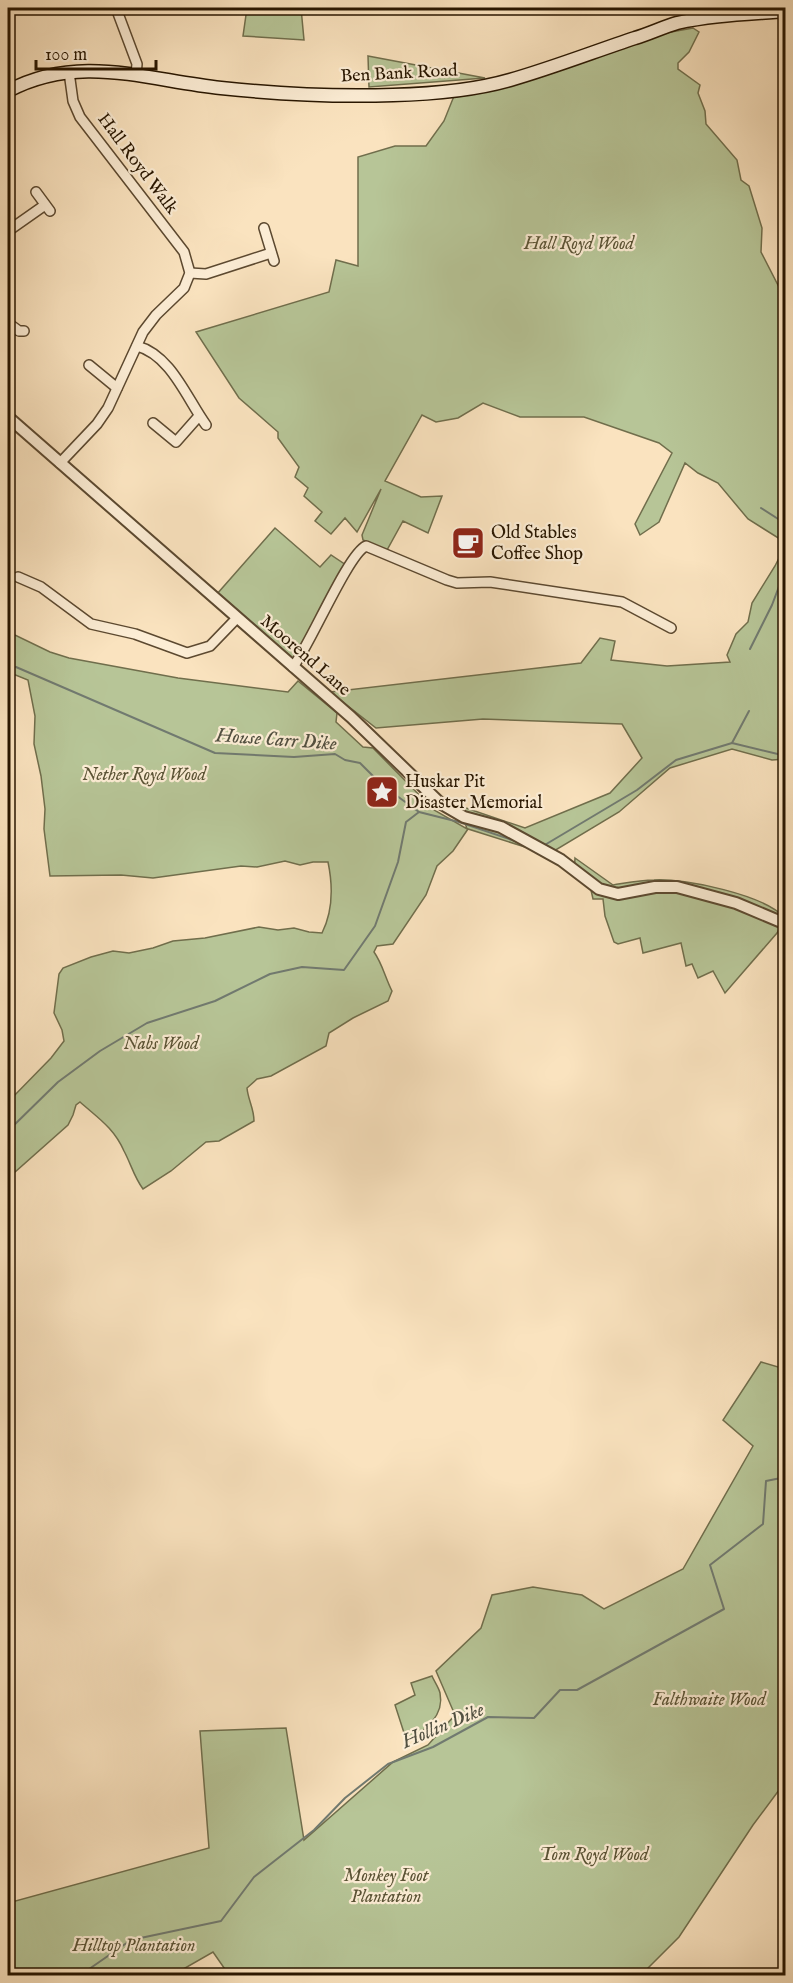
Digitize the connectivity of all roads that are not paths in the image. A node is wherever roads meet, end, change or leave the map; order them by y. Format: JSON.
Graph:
{"nodes":[{"id":1,"x":116,"y":8,"type":"edge"},
{"id":2,"x":786,"y":11,"type":"edge"},
{"id":3,"x":69,"y":72,"type":"junction"},
{"id":4,"x":136,"y":75,"type":"junction"},
{"id":5,"x":8,"y":91,"type":"edge"},
{"id":6,"x":36,"y":192,"type":"dead end"},
{"id":7,"x":8,"y":231,"type":"edge"},
{"id":8,"x":263,"y":233,"type":"dead end"},
{"id":9,"x":190,"y":273,"type":"junction"},
{"id":10,"x":8,"y":323,"type":"edge"},
{"id":11,"x":24,"y":331,"type":"dead end"},
{"id":12,"x":137,"y":346,"type":"junction"},
{"id":13,"x":88,"y":366,"type":"dead end"},
{"id":14,"x":117,"y":388,"type":"junction"},
{"id":15,"x":199,"y":416,"type":"junction"},
{"id":16,"x":8,"y":417,"type":"edge"},
{"id":17,"x":153,"y":423,"type":"dead end"},
{"id":18,"x":206,"y":425,"type":"dead end"},
{"id":19,"x":60,"y":463,"type":"junction"},
{"id":20,"x":18,"y":577,"type":"dead end"},
{"id":21,"x":237,"y":618,"type":"junction"},
{"id":22,"x":671,"y":628,"type":"dead end"},
{"id":23,"x":293,"y":667,"type":"junction"},
{"id":24,"x":786,"y":924,"type":"edge"}],
"edges":[{"from":1,"to":4,"type":"street"},
{"from":2,"to":4,"type":"main road","name":"Ben Bank Road"},
{"from":3,"to":4,"type":"main road","name":"Ben Bank Road"},
{"from":3,"to":5,"type":"main road","name":"Ben Bank Road"},
{"from":3,"to":9,"type":"street","name":"Hall Royd Walk"},
{"from":6,"to":7,"type":"street"},
{"from":8,"to":9,"type":"street"},
{"from":9,"to":12,"type":"street"},
{"from":10,"to":11,"type":"street"},
{"from":12,"to":14,"type":"street"},
{"from":12,"to":15,"type":"street"},
{"from":13,"to":14,"type":"street"},
{"from":14,"to":19,"type":"street"},
{"from":15,"to":17,"type":"street"},
{"from":15,"to":18,"type":"street"},
{"from":16,"to":19,"type":"street","name":"Moorend Lane"},
{"from":19,"to":21,"type":"street","name":"Moorend Lane"},
{"from":20,"to":21,"type":"street"},
{"from":21,"to":23,"type":"street","name":"Moorend Lane"},
{"from":22,"to":23,"type":"street"},
{"from":23,"to":24,"type":"street","name":"Moorend Lane"}]}
